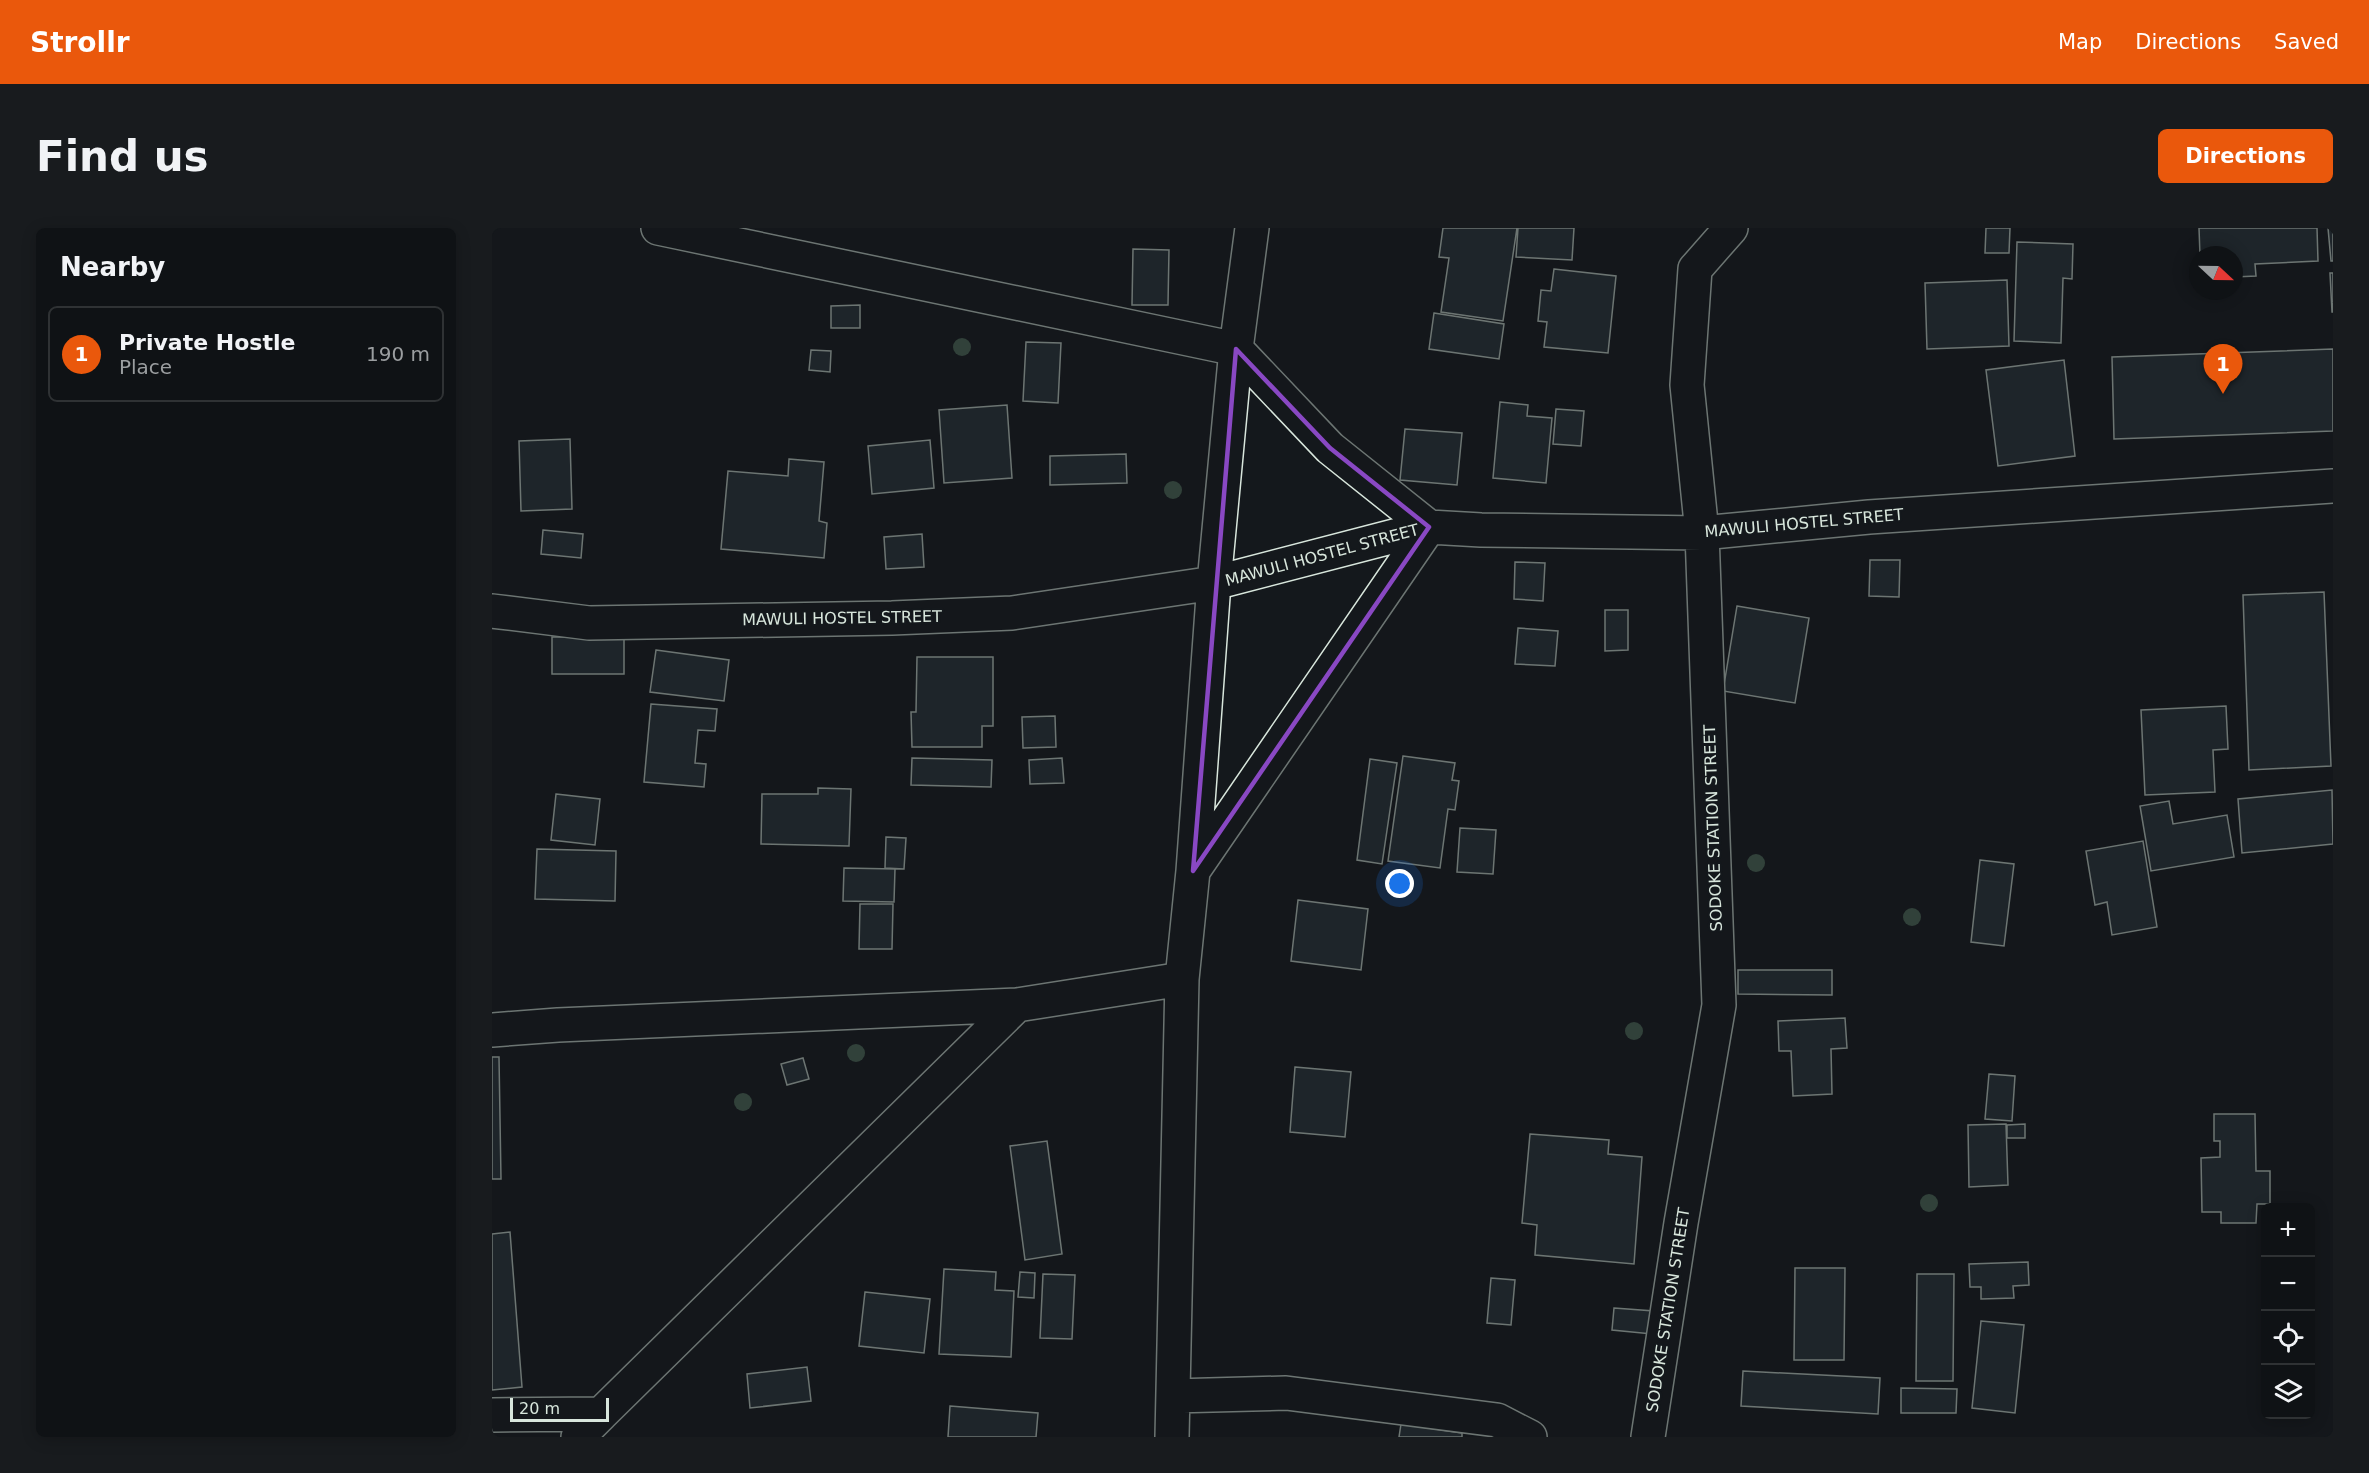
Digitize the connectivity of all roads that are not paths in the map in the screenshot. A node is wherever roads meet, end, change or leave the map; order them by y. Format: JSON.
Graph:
{"nodes":[{"id":1,"x":658,"y":228,"type":"edge"},
{"id":2,"x":1252,"y":228,"type":"edge"},
{"id":3,"x":1731,"y":228,"type":"edge"},
{"id":4,"x":1236,"y":349,"type":"junction"},
{"id":5,"x":2333,"y":486,"type":"edge"},
{"id":6,"x":1429,"y":527,"type":"junction"},
{"id":7,"x":1702,"y":533,"type":"junction"},
{"id":8,"x":1214,"y":583,"type":"junction"},
{"id":9,"x":492,"y":611,"type":"edge"},
{"id":10,"x":1193,"y":871,"type":"junction"},
{"id":11,"x":1182,"y":979,"type":"junction"},
{"id":12,"x":1017,"y":1005,"type":"junction"},
{"id":13,"x":492,"y":1030,"type":"edge"},
{"id":14,"x":1173,"y":1396,"type":"junction"},
{"id":15,"x":492,"y":1415,"type":"edge"},
{"id":16,"x":590,"y":1426,"type":"edge"},
{"id":17,"x":1172,"y":1437,"type":"edge"},
{"id":18,"x":1530,"y":1437,"type":"edge"},
{"id":19,"x":1648,"y":1437,"type":"edge"}],
"edges":[{"from":1,"to":4,"type":"street"},
{"from":2,"to":4,"type":"street"},
{"from":3,"to":7,"type":"street","name":"SODOKE STATION STREET"},
{"from":4,"to":6,"type":"street"},
{"from":4,"to":8,"type":"street"},
{"from":5,"to":7,"type":"street","name":"MAWULI HOSTEL STREET"},
{"from":6,"to":7,"type":"street","name":"MAWULI HOSTEL STREET"},
{"from":6,"to":8,"type":"street","name":"MAWULI HOSTEL STREET"},
{"from":6,"to":10,"type":"street"},
{"from":7,"to":19,"type":"street","name":"SODOKE STATION STREET"},
{"from":8,"to":9,"type":"street","name":"MAWULI HOSTEL STREET"},
{"from":8,"to":10,"type":"street"},
{"from":10,"to":11,"type":"street"},
{"from":11,"to":12,"type":"street"},
{"from":11,"to":14,"type":"street"},
{"from":12,"to":13,"type":"street"},
{"from":12,"to":16,"type":"street"},
{"from":14,"to":17,"type":"street"},
{"from":14,"to":18,"type":"street"},
{"from":15,"to":16,"type":"street"}]}
